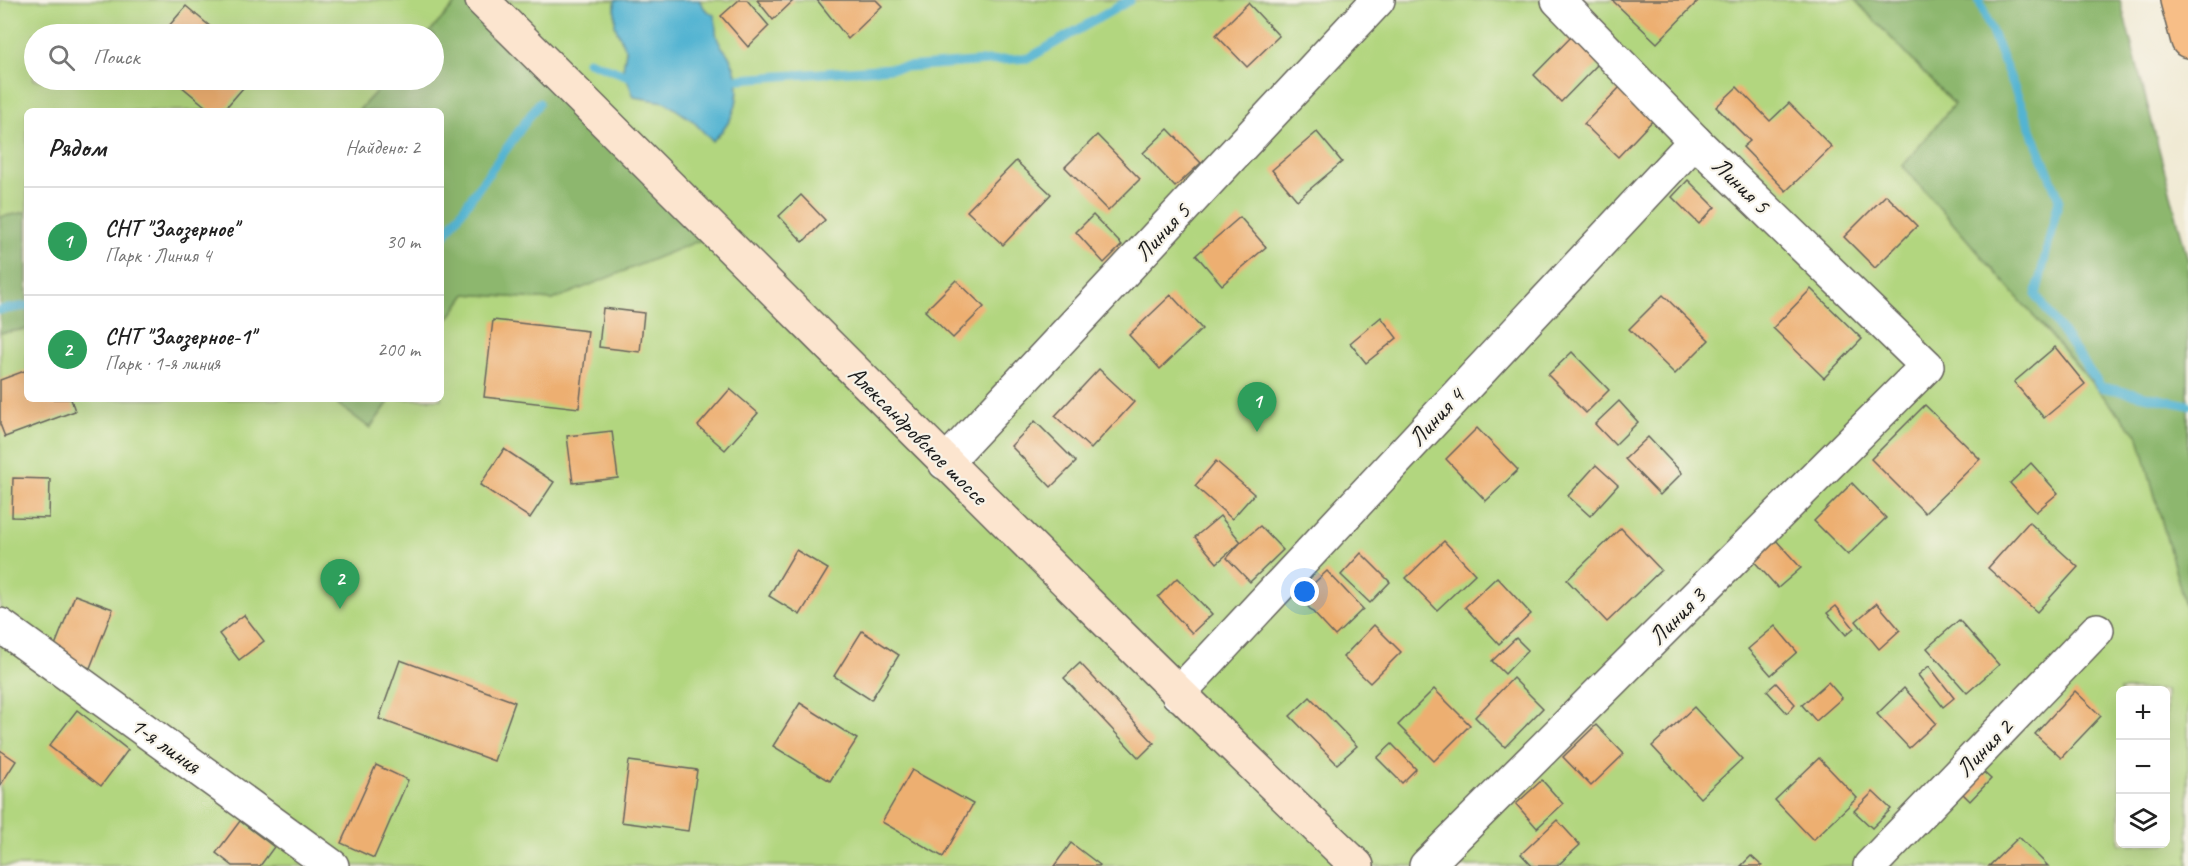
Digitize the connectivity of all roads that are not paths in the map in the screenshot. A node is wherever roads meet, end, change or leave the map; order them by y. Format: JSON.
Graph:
{"nodes":[{"id":1,"x":482,"y":0,"type":"edge"},
{"id":2,"x":1378,"y":0,"type":"edge"},
{"id":3,"x":1558,"y":0,"type":"edge"},
{"id":4,"x":2177,"y":0,"type":"edge"},
{"id":5,"x":2188,"y":41,"type":"edge"},
{"id":6,"x":1695,"y":141,"type":"junction"},
{"id":7,"x":1927,"y":366,"type":"joint"},
{"id":8,"x":945,"y":463,"type":"junction"},
{"id":9,"x":0,"y":625,"type":"edge"},
{"id":10,"x":2097,"y":630,"type":"dead end"},
{"id":11,"x":1178,"y":694,"type":"junction"},
{"id":12,"x":332,"y":866,"type":"edge"},
{"id":13,"x":1357,"y":866,"type":"edge"},
{"id":14,"x":1426,"y":866,"type":"edge"},
{"id":15,"x":1870,"y":866,"type":"edge"}],
"edges":[{"from":1,"to":8,"type":"street","name":"Александровское шоссе"},
{"from":2,"to":8,"type":"street","name":"Линия 5"},
{"from":3,"to":6,"type":"street","name":"Линия 5"},
{"from":4,"to":5,"type":"main road"},
{"from":6,"to":7,"type":"street","name":"Линия 5"},
{"from":6,"to":11,"type":"street","name":"Линия 4"},
{"from":7,"to":14,"type":"street","name":"Линия 3"},
{"from":8,"to":11,"type":"street","name":"Александровское шоссе"},
{"from":9,"to":12,"type":"street","name":"1-я линия"},
{"from":10,"to":15,"type":"street","name":"Линия 2"},
{"from":11,"to":13,"type":"street","name":"Александровское шоссе"}]}
